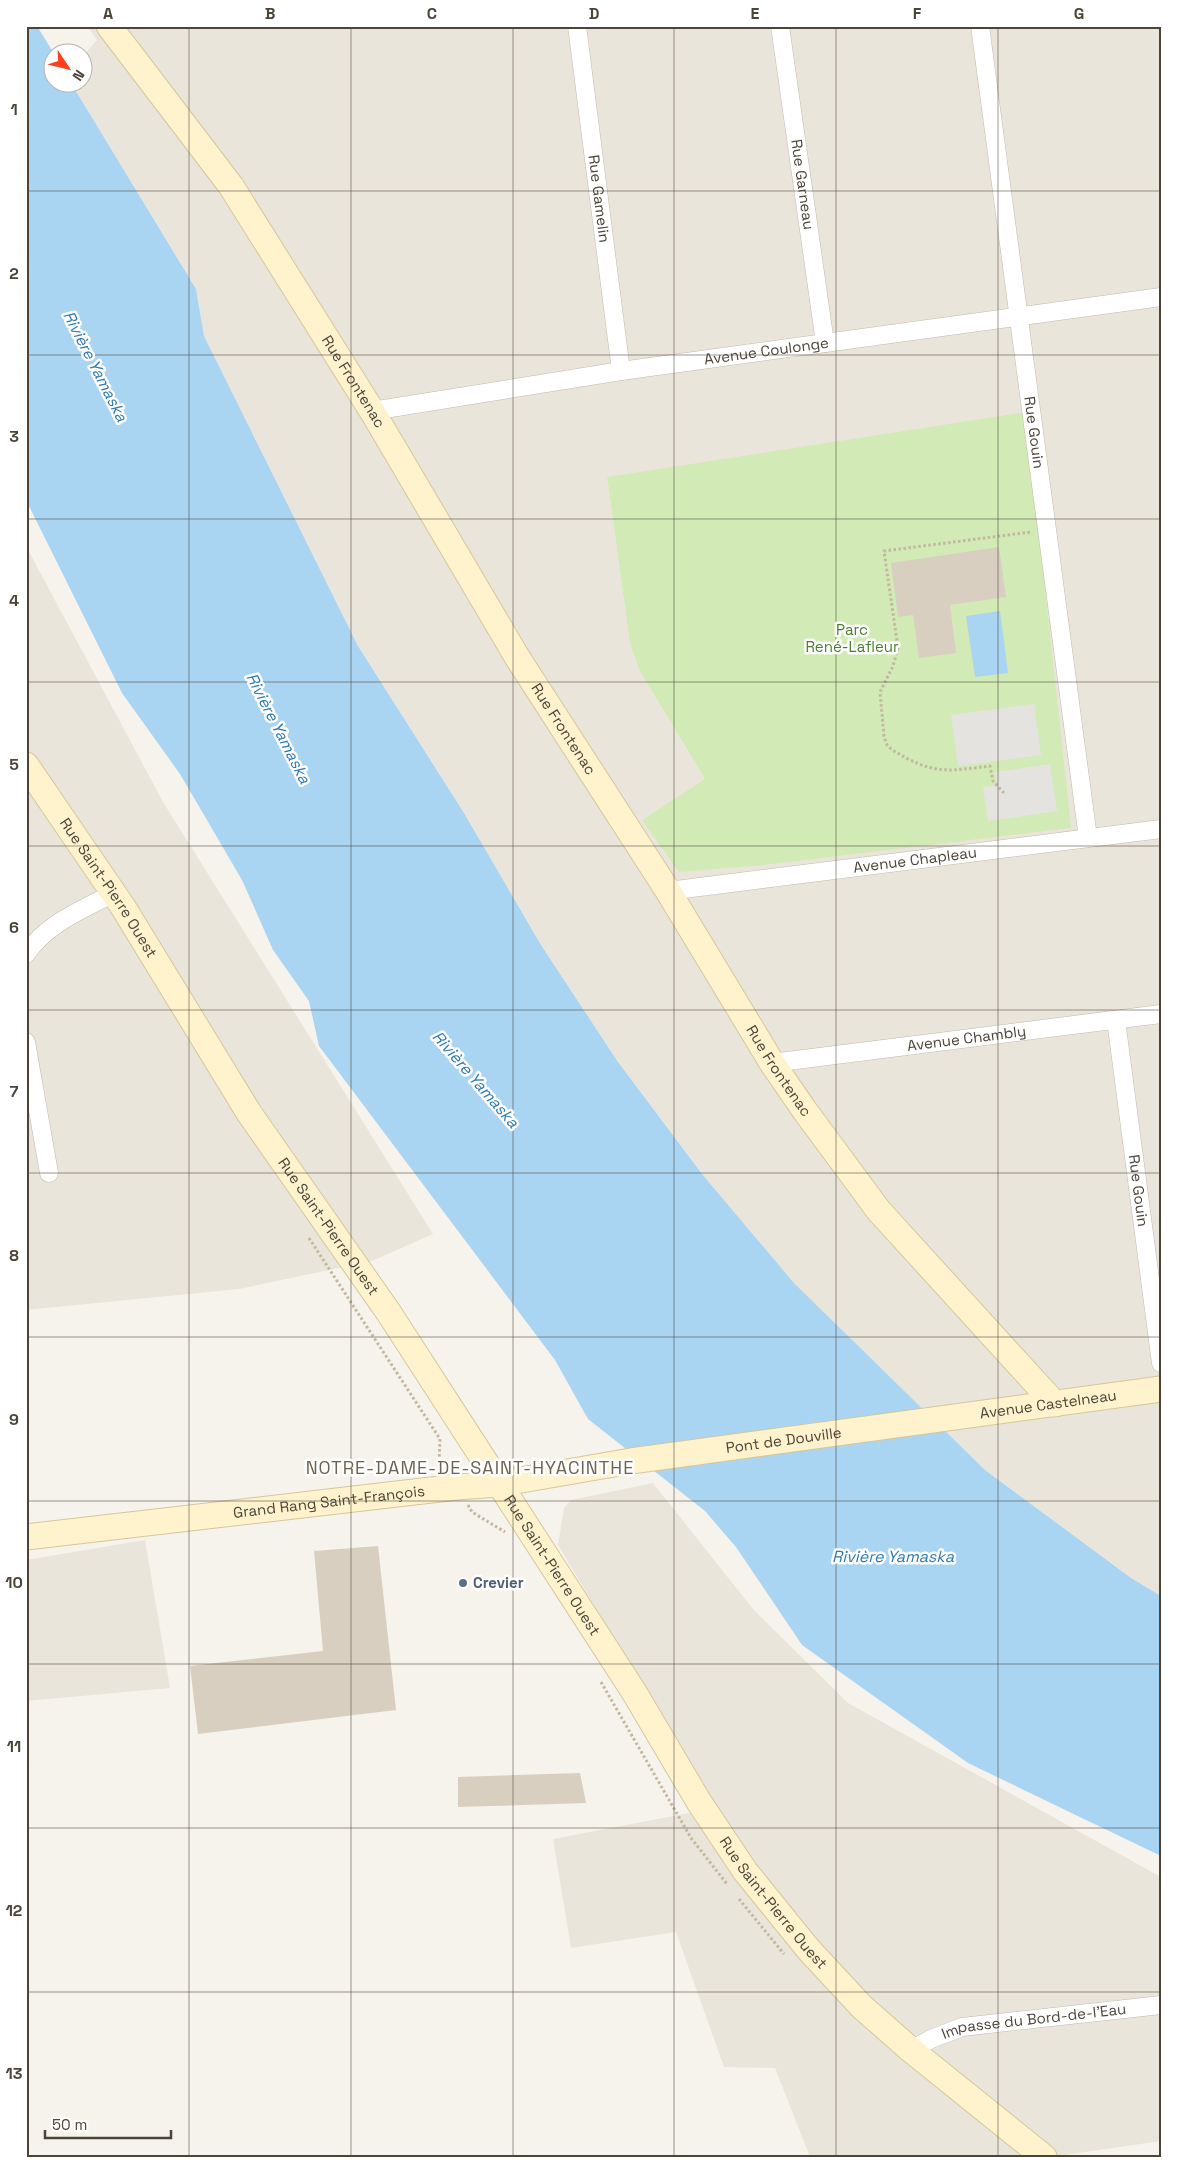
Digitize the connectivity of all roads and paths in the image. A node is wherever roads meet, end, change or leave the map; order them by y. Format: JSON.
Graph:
{"nodes":[{"id":1,"x":109,"y":26,"type":"edge"},
{"id":2,"x":577,"y":26,"type":"edge"},
{"id":3,"x":780,"y":26,"type":"edge"},
{"id":4,"x":980,"y":26,"type":"edge"},
{"id":5,"x":1161,"y":297,"type":"edge"},
{"id":6,"x":1018,"y":317,"type":"junction"},
{"id":7,"x":825,"y":343,"type":"junction"},
{"id":8,"x":621,"y":371,"type":"junction"},
{"id":9,"x":372,"y":412,"type":"junction"},
{"id":10,"x":1047,"y":530,"type":"junction"},
{"id":11,"x":27,"y":769,"type":"edge"},
{"id":12,"x":1004,"y":793,"type":"dead end"},
{"id":13,"x":1161,"y":828,"type":"edge"},
{"id":14,"x":1088,"y":838,"type":"junction"},
{"id":15,"x":668,"y":891,"type":"junction"},
{"id":16,"x":114,"y":893,"type":"junction"},
{"id":17,"x":26,"y":954,"type":"edge"},
{"id":18,"x":1161,"y":1014,"type":"edge"},
{"id":19,"x":1116,"y":1020,"type":"junction"},
{"id":20,"x":26,"y":1042,"type":"edge"},
{"id":21,"x":772,"y":1064,"type":"junction"},
{"id":22,"x":49,"y":1173,"type":"dead end"},
{"id":23,"x":1161,"y":1363,"type":"edge"},
{"id":24,"x":1161,"y":1389,"type":"edge"},
{"id":25,"x":1055,"y":1404,"type":"junction"},
{"id":26,"x":937,"y":1420,"type":"joint"},
{"id":27,"x":631,"y":1461,"type":"joint"},
{"id":28,"x":498,"y":1484,"type":"junction"},
{"id":29,"x":26,"y":1537,"type":"edge"},
{"id":30,"x":1161,"y":2005,"type":"edge"},
{"id":31,"x":911,"y":2050,"type":"junction"},
{"id":32,"x":1044,"y":2157,"type":"edge"}],
"edges":[{"from":1,"to":9,"type":"main road","name":"Rue Frontenac"},
{"from":2,"to":8,"type":"street","name":"Rue Gamelin"},
{"from":3,"to":7,"type":"street","name":"Rue Garneau"},
{"from":4,"to":6,"type":"street","name":"Rue Gouin"},
{"from":5,"to":6,"type":"street","name":"Avenue Coulonge"},
{"from":6,"to":7,"type":"street","name":"Avenue Coulonge"},
{"from":6,"to":10,"type":"street","name":"Rue Gouin"},
{"from":7,"to":8,"type":"street","name":"Avenue Coulonge"},
{"from":8,"to":9,"type":"street","name":"Avenue Coulonge"},
{"from":9,"to":15,"type":"main road","name":"Rue Frontenac"},
{"from":10,"to":12,"type":"path"},
{"from":10,"to":14,"type":"street","name":"Rue Gouin"},
{"from":11,"to":16,"type":"main road","name":"Rue Saint-Pierre Ouest"},
{"from":13,"to":14,"type":"street","name":"Avenue Chapleau"},
{"from":14,"to":15,"type":"street","name":"Avenue Chapleau"},
{"from":15,"to":21,"type":"main road","name":"Rue Frontenac"},
{"from":16,"to":17,"type":"street"},
{"from":16,"to":28,"type":"main road","name":"Rue Saint-Pierre Ouest"},
{"from":18,"to":19,"type":"street","name":"Avenue Chambly"},
{"from":19,"to":21,"type":"street","name":"Avenue Chambly"},
{"from":19,"to":23,"type":"street","name":"Rue Gouin"},
{"from":20,"to":22,"type":"street"},
{"from":21,"to":25,"type":"main road","name":"Rue Frontenac"},
{"from":24,"to":25,"type":"main road","name":"Avenue Castelneau"},
{"from":25,"to":26,"type":"main road","name":"Avenue Castelneau"},
{"from":26,"to":27,"type":"main road","name":"Pont de Douville"},
{"from":27,"to":28,"type":"main road","name":"Grand Rang Saint-François"},
{"from":28,"to":29,"type":"main road","name":"Grand Rang Saint-François"},
{"from":28,"to":31,"type":"main road","name":"Rue Saint-Pierre Ouest"},
{"from":30,"to":31,"type":"street","name":"Impasse du Bord-de-l'Eau"},
{"from":31,"to":32,"type":"main road","name":"Rue Saint-Pierre Ouest"}]}
